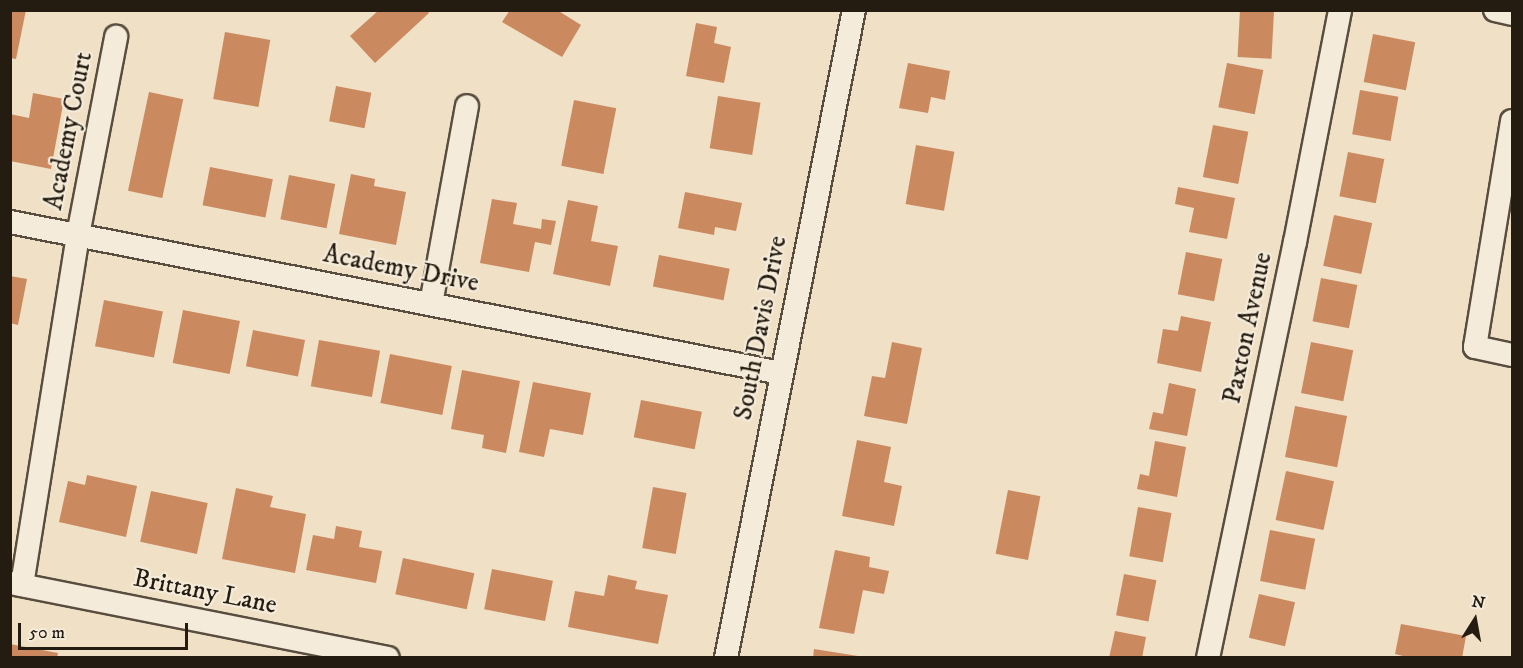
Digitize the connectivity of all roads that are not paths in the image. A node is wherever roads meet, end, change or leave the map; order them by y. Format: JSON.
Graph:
{"nodes":[{"id":1,"x":1340,"y":10,"type":"edge"},
{"id":2,"x":1496,"y":10,"type":"edge"},
{"id":3,"x":850,"y":11,"type":"edge"},
{"id":4,"x":1512,"y":14,"type":"edge"},
{"id":5,"x":116,"y":37,"type":"dead end"},
{"id":6,"x":467,"y":106,"type":"dead end"},
{"id":7,"x":1512,"y":121,"type":"edge"},
{"id":8,"x":1505,"y":211,"type":"edge"},
{"id":9,"x":10,"y":222,"type":"edge"},
{"id":10,"x":78,"y":235,"type":"junction"},
{"id":11,"x":432,"y":304,"type":"junction"},
{"id":12,"x":1512,"y":355,"type":"edge"},
{"id":13,"x":782,"y":373,"type":"junction"},
{"id":14,"x":16,"y":584,"type":"edge"},
{"id":15,"x":388,"y":657,"type":"edge"},
{"id":16,"x":726,"y":657,"type":"edge"},
{"id":17,"x":1208,"y":657,"type":"edge"}],
"edges":[{"from":1,"to":17,"type":"street","name":"Paxton Avenue"},
{"from":2,"to":4,"type":"street"},
{"from":3,"to":13,"type":"street","name":"South Davis Drive"},
{"from":5,"to":10,"type":"street","name":"Academy Court"},
{"from":6,"to":11,"type":"street"},
{"from":7,"to":8,"type":"street"},
{"from":8,"to":12,"type":"street"},
{"from":9,"to":10,"type":"street","name":"Academy Drive"},
{"from":10,"to":11,"type":"street","name":"Academy Drive"},
{"from":10,"to":14,"type":"street","name":"Academy Court"},
{"from":11,"to":13,"type":"street","name":"Academy Drive"},
{"from":13,"to":16,"type":"street","name":"South Davis Drive"},
{"from":14,"to":15,"type":"street","name":"Brittany Lane"}]}
